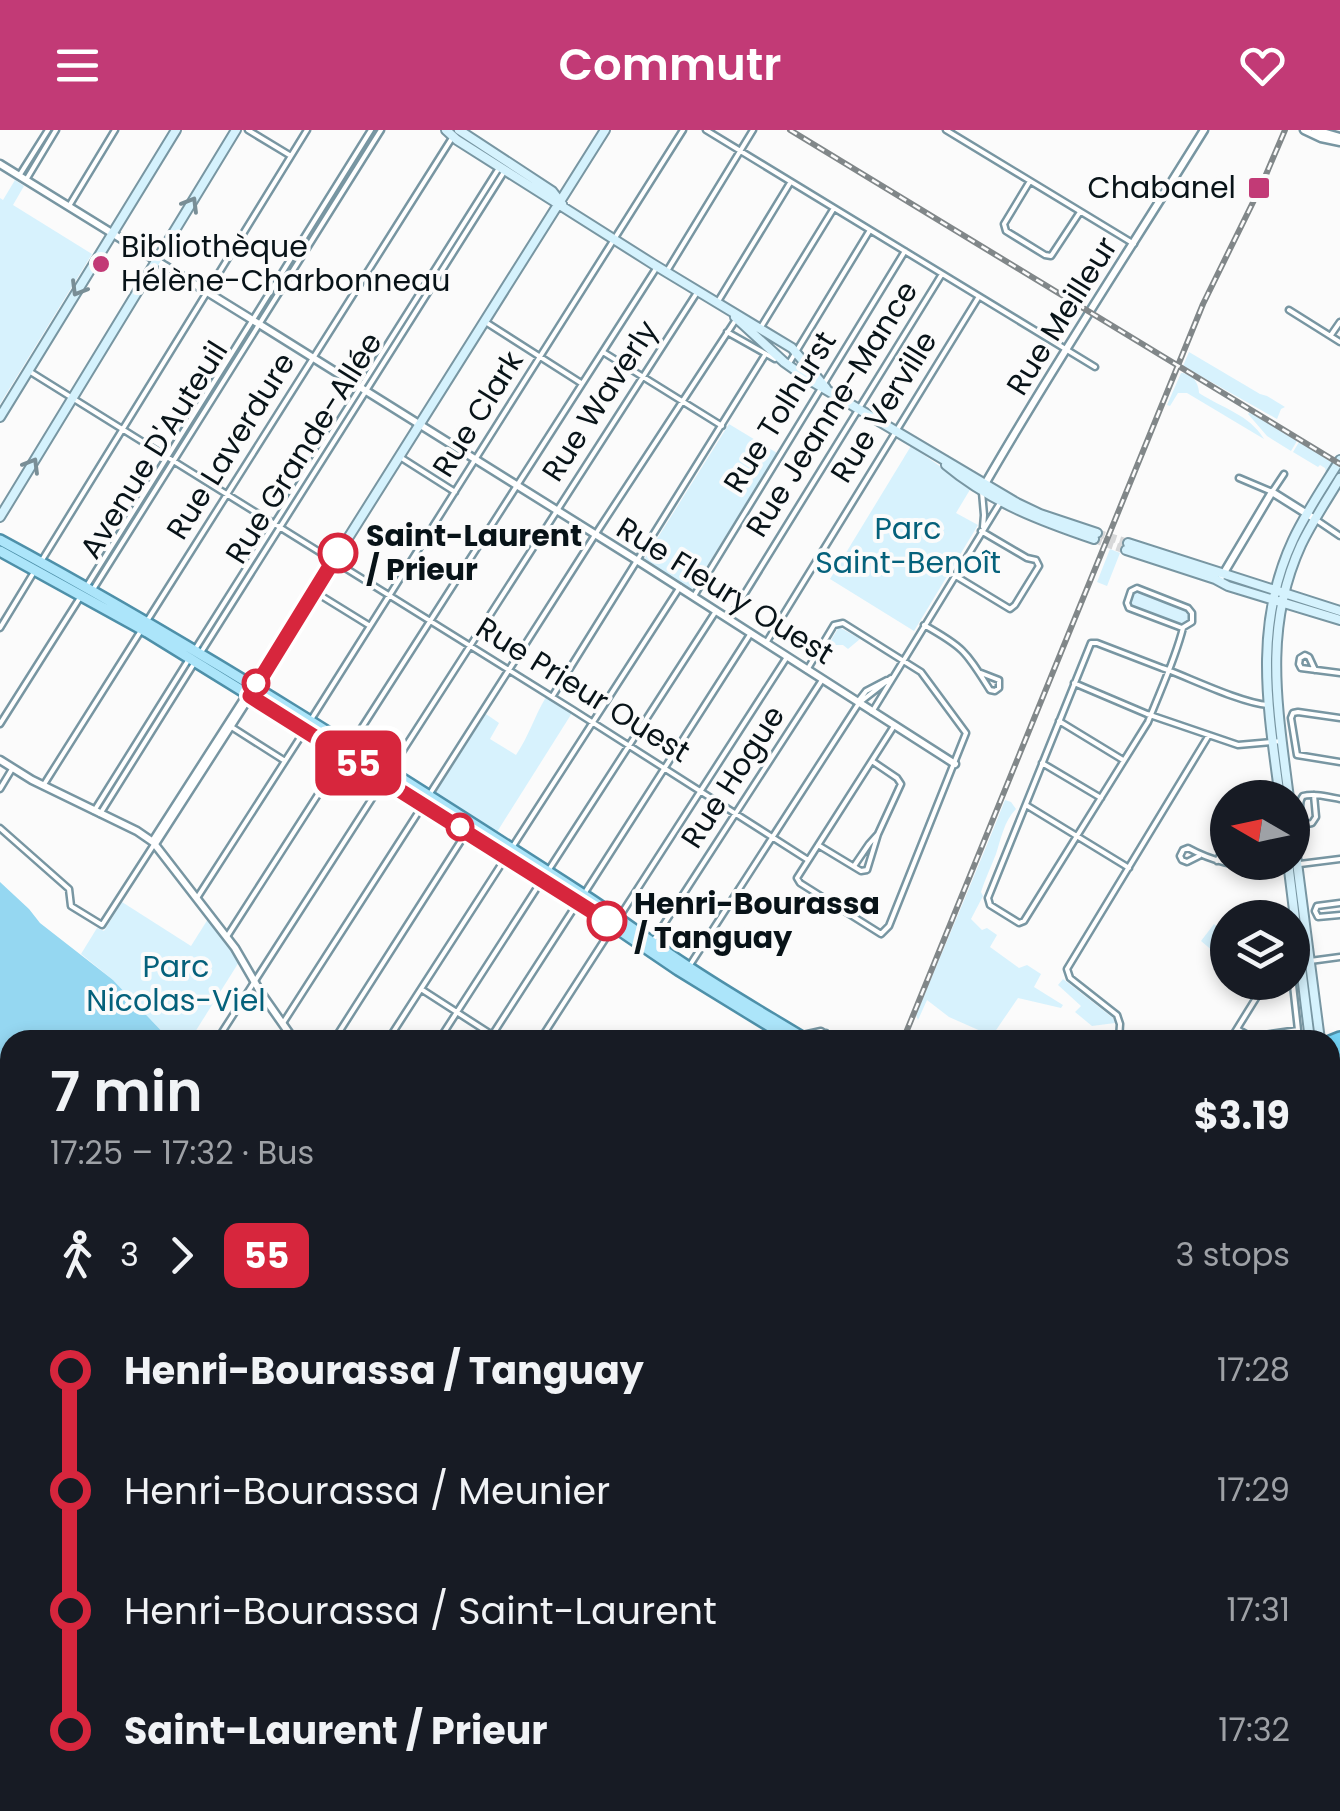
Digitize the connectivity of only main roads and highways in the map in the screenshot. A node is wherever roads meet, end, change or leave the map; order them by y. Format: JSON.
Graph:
{"nodes":[{"id":1,"x":176,"y":130,"type":"edge"},
{"id":2,"x":236,"y":130,"type":"edge"},
{"id":3,"x":605,"y":130,"type":"edge"},
{"id":4,"x":454,"y":132,"type":"edge"},
{"id":5,"x":562,"y":204,"type":"junction"},
{"id":6,"x":758,"y":332,"type":"junction"},
{"id":7,"x":824,"y":386,"type":"junction"},
{"id":8,"x":0,"y":416,"type":"edge"},
{"id":9,"x":1340,"y":460,"type":"edge"},
{"id":10,"x":1340,"y":478,"type":"edge"},
{"id":11,"x":984,"y":487,"type":"junction"},
{"id":12,"x":1311,"y":516,"type":"junction"},
{"id":13,"x":0,"y":517,"type":"edge"},
{"id":14,"x":0,"y":540,"type":"edge"},
{"id":15,"x":1128,"y":547,"type":"tunnel mouth"},
{"id":16,"x":0,"y":551,"type":"edge"},
{"id":17,"x":38,"y":566,"type":"junction"},
{"id":18,"x":1279,"y":597,"type":"junction"},
{"id":19,"x":1340,"y":611,"type":"edge"},
{"id":20,"x":1340,"y":620,"type":"edge"},
{"id":21,"x":252,"y":689,"type":"junction"},
{"id":22,"x":1277,"y":742,"type":"junction"},
{"id":23,"x":1279,"y":780,"type":"edge"},
{"id":24,"x":1285,"y":780,"type":"edge"},
{"id":25,"x":1293,"y":880,"type":"edge"},
{"id":26,"x":1294,"y":880,"type":"edge"},
{"id":27,"x":786,"y":1030,"type":"edge"},
{"id":28,"x":1309,"y":1030,"type":"edge"},
{"id":29,"x":1319,"y":1030,"type":"edge"}],
"edges":[{"from":1,"to":8,"type":"main road","one_way":true},
{"from":13,"to":2,"type":"main road","one_way":true},
{"from":3,"to":5,"type":"main road"},
{"from":4,"to":5,"type":"main road"},
{"from":5,"to":6,"type":"main road"},
{"from":5,"to":21,"type":"main road"},
{"from":6,"to":7,"type":"main road"},
{"from":6,"to":7,"type":"main road"},
{"from":7,"to":11,"type":"main road"},
{"from":9,"to":12,"type":"main road"},
{"from":10,"to":12,"type":"main road"},
{"from":11,"to":11,"type":"main road"},
{"from":12,"to":18,"type":"main road"},
{"from":14,"to":17,"type":"main road"},
{"from":15,"to":18,"type":"main road"},
{"from":16,"to":17,"type":"main road"},
{"from":17,"to":21,"type":"main road"},
{"from":18,"to":19,"type":"main road"},
{"from":18,"to":20,"type":"main road"},
{"from":18,"to":22,"type":"main road"},
{"from":18,"to":22,"type":"main road"},
{"from":21,"to":27,"type":"main road"},
{"from":22,"to":23,"type":"main road"},
{"from":22,"to":24,"type":"main road"},
{"from":25,"to":28,"type":"main road"},
{"from":26,"to":29,"type":"main road"}]}
